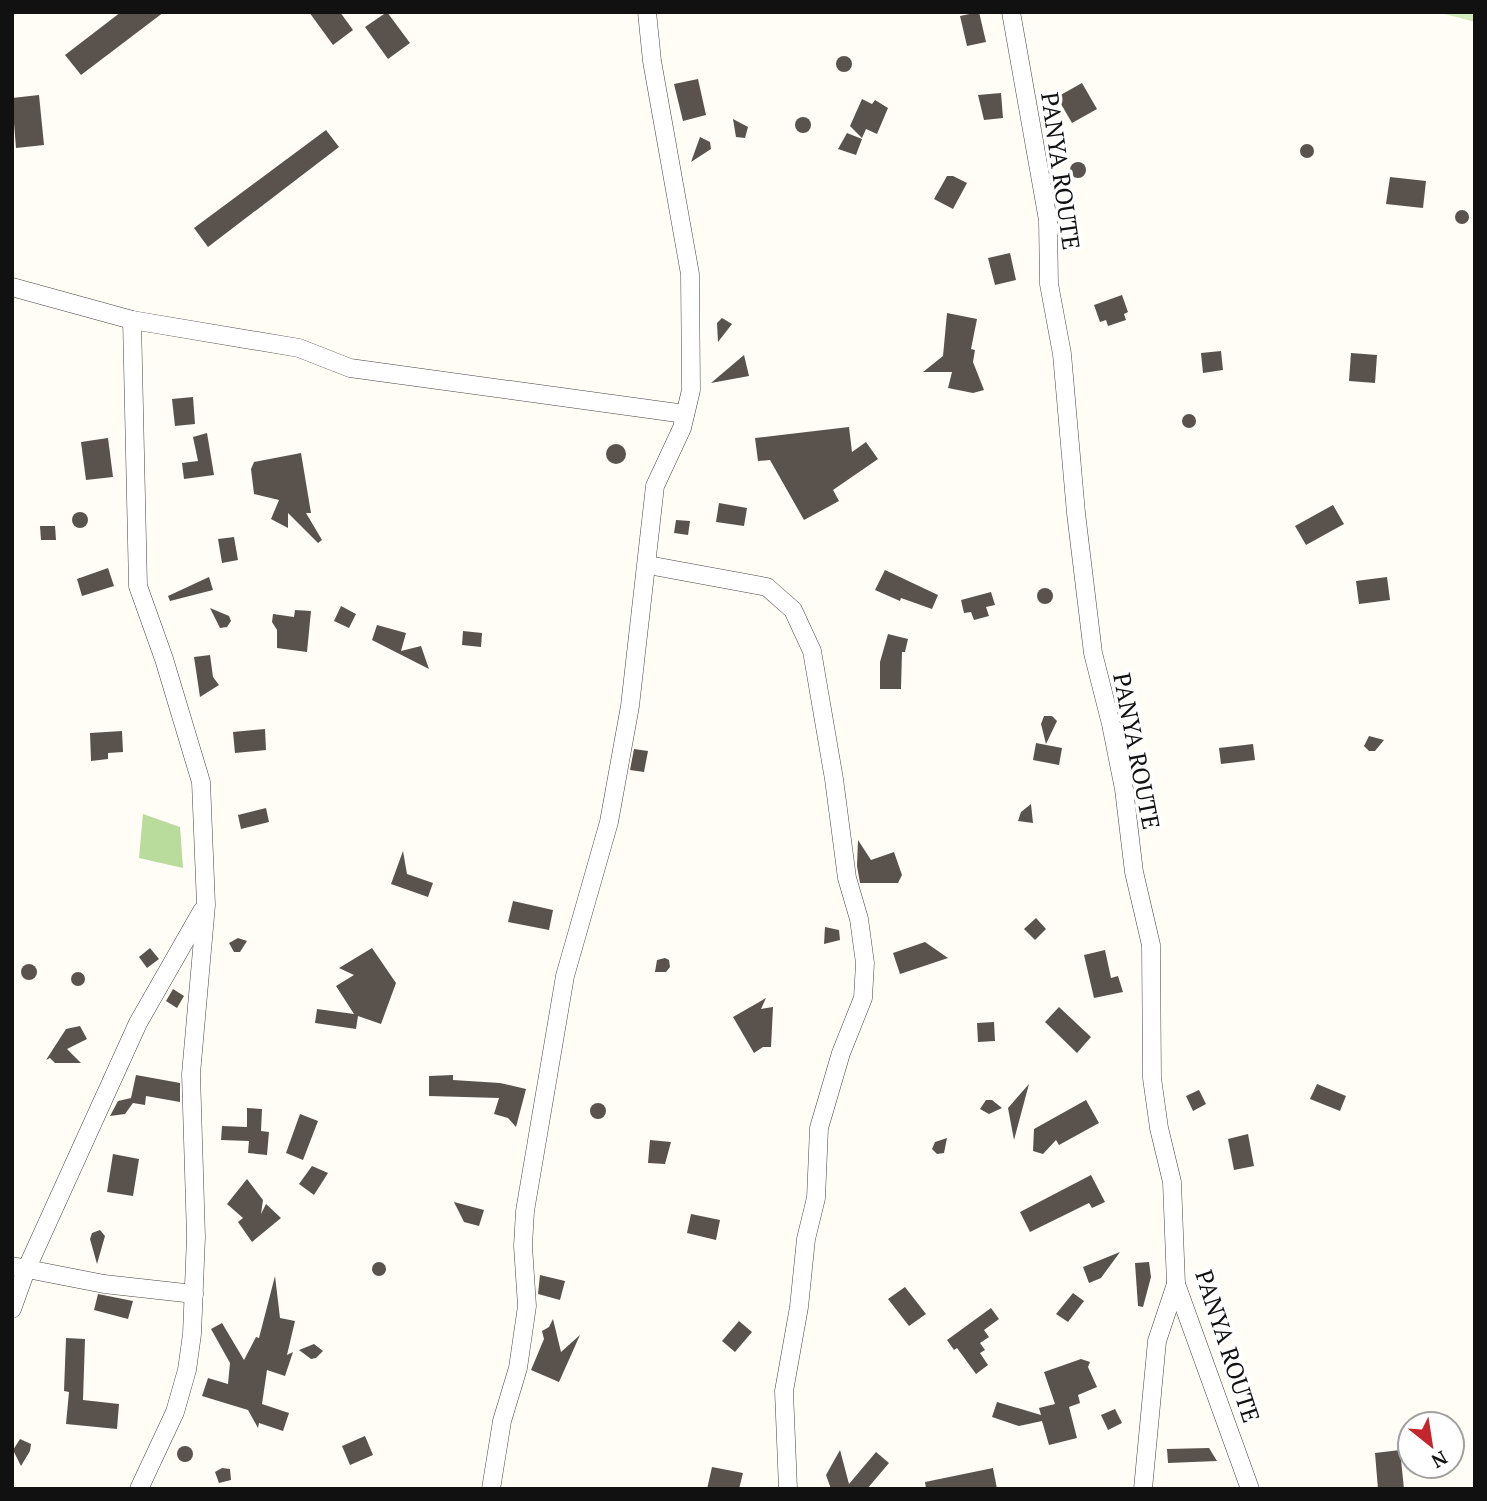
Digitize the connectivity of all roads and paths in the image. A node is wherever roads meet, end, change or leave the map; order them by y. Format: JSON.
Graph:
{"nodes":[{"id":1,"x":647,"y":12,"type":"edge"},
{"id":2,"x":1011,"y":12,"type":"edge"},
{"id":3,"x":12,"y":287,"type":"edge"},
{"id":4,"x":132,"y":320,"type":"junction"},
{"id":5,"x":685,"y":414,"type":"junction"},
{"id":6,"x":648,"y":565,"type":"junction"},
{"id":7,"x":206,"y":905,"type":"junction"},
{"id":8,"x":19,"y":1268,"type":"edge"},
{"id":9,"x":1176,"y":1284,"type":"junction"},
{"id":10,"x":194,"y":1294,"type":"junction"},
{"id":11,"x":12,"y":1309,"type":"edge"},
{"id":12,"x":139,"y":1489,"type":"edge"},
{"id":13,"x":491,"y":1489,"type":"edge"},
{"id":14,"x":788,"y":1489,"type":"edge"},
{"id":15,"x":1143,"y":1489,"type":"edge"},
{"id":16,"x":1250,"y":1489,"type":"edge"}],
"edges":[{"from":1,"to":5,"type":"street"},
{"from":2,"to":9,"type":"street","name":"PANYA ROUTE"},
{"from":3,"to":4,"type":"street"},
{"from":4,"to":5,"type":"street"},
{"from":4,"to":7,"type":"street"},
{"from":5,"to":6,"type":"street"},
{"from":6,"to":13,"type":"street"},
{"from":6,"to":14,"type":"street"},
{"from":7,"to":8,"type":"street"},
{"from":7,"to":10,"type":"street"},
{"from":8,"to":10,"type":"street"},
{"from":8,"to":11,"type":"street"},
{"from":9,"to":15,"type":"street"},
{"from":9,"to":16,"type":"street","name":"PANYA ROUTE"},
{"from":10,"to":12,"type":"street"}]}
